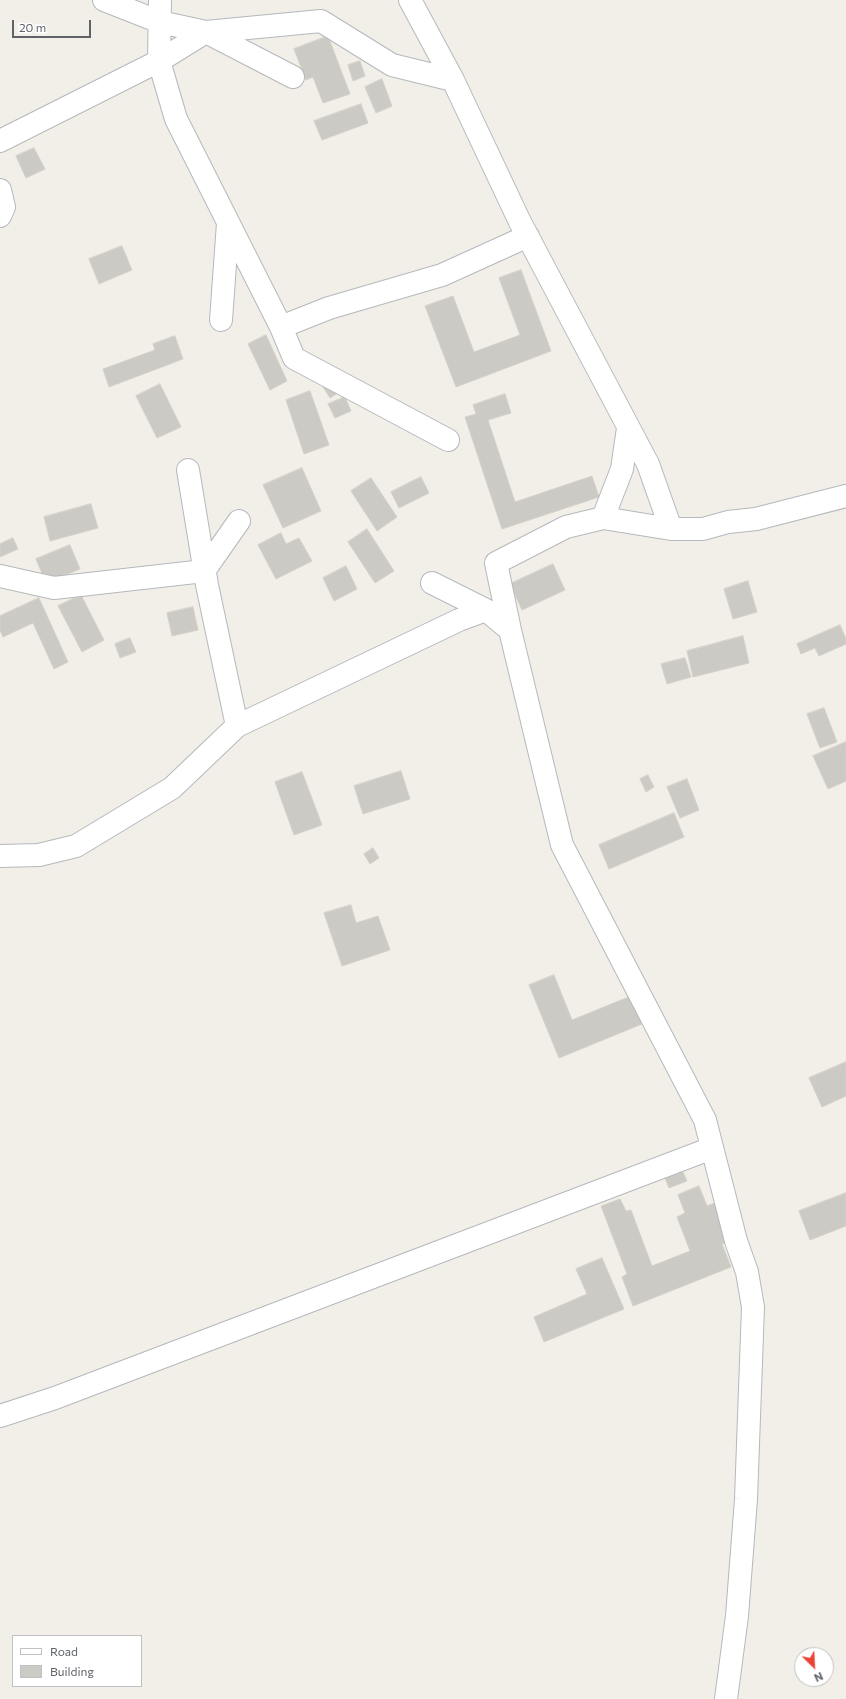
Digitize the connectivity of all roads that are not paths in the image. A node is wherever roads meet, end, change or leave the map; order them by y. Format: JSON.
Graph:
{"nodes":[{"id":1,"x":104,"y":0,"type":"edge"},
{"id":2,"x":160,"y":0,"type":"edge"},
{"id":3,"x":410,"y":0,"type":"edge"},
{"id":4,"x":160,"y":22,"type":"junction"},
{"id":5,"x":206,"y":32,"type":"junction"},
{"id":6,"x":158,"y":60,"type":"junction"},
{"id":7,"x":293,"y":77,"type":"dead end"},
{"id":8,"x":453,"y":80,"type":"junction"},
{"id":9,"x":0,"y":141,"type":"edge"},
{"id":10,"x":0,"y":190,"type":"edge"},
{"id":11,"x":0,"y":216,"type":"edge"},
{"id":12,"x":228,"y":223,"type":"junction"},
{"id":13,"x":528,"y":236,"type":"junction"},
{"id":14,"x":221,"y":320,"type":"dead end"},
{"id":15,"x":281,"y":327,"type":"junction"},
{"id":16,"x":628,"y":428,"type":"junction"},
{"id":17,"x":448,"y":440,"type":"dead end"},
{"id":18,"x":188,"y":470,"type":"dead end"},
{"id":19,"x":846,"y":496,"type":"edge"},
{"id":20,"x":603,"y":518,"type":"junction"},
{"id":21,"x":239,"y":521,"type":"dead end"},
{"id":22,"x":671,"y":529,"type":"junction"},
{"id":23,"x":204,"y":571,"type":"junction"},
{"id":24,"x":0,"y":576,"type":"edge"},
{"id":25,"x":432,"y":583,"type":"dead end"},
{"id":26,"x":486,"y":610,"type":"junction"},
{"id":27,"x":510,"y":630,"type":"junction"},
{"id":28,"x":237,"y":726,"type":"junction"},
{"id":29,"x":0,"y":856,"type":"edge"},
{"id":30,"x":712,"y":1148,"type":"junction"},
{"id":31,"x":0,"y":1416,"type":"edge"},
{"id":32,"x":726,"y":1699,"type":"edge"}],
"edges":[{"from":1,"to":4,"type":"street"},
{"from":2,"to":4,"type":"street"},
{"from":3,"to":8,"type":"street"},
{"from":4,"to":5,"type":"street"},
{"from":4,"to":6,"type":"street"},
{"from":5,"to":6,"type":"street"},
{"from":5,"to":7,"type":"street"},
{"from":5,"to":8,"type":"street"},
{"from":6,"to":9,"type":"street"},
{"from":6,"to":12,"type":"street"},
{"from":8,"to":13,"type":"street"},
{"from":10,"to":11,"type":"street"},
{"from":12,"to":14,"type":"street"},
{"from":12,"to":15,"type":"street"},
{"from":13,"to":15,"type":"street"},
{"from":13,"to":16,"type":"street"},
{"from":15,"to":17,"type":"street"},
{"from":16,"to":20,"type":"street"},
{"from":16,"to":22,"type":"street"},
{"from":18,"to":23,"type":"street"},
{"from":19,"to":22,"type":"street"},
{"from":20,"to":22,"type":"street"},
{"from":20,"to":27,"type":"street"},
{"from":21,"to":23,"type":"street"},
{"from":23,"to":24,"type":"street"},
{"from":23,"to":28,"type":"street"},
{"from":25,"to":26,"type":"street"},
{"from":26,"to":27,"type":"street"},
{"from":26,"to":28,"type":"street"},
{"from":27,"to":30,"type":"street"},
{"from":28,"to":29,"type":"street"},
{"from":30,"to":31,"type":"street"},
{"from":30,"to":32,"type":"street"}]}
